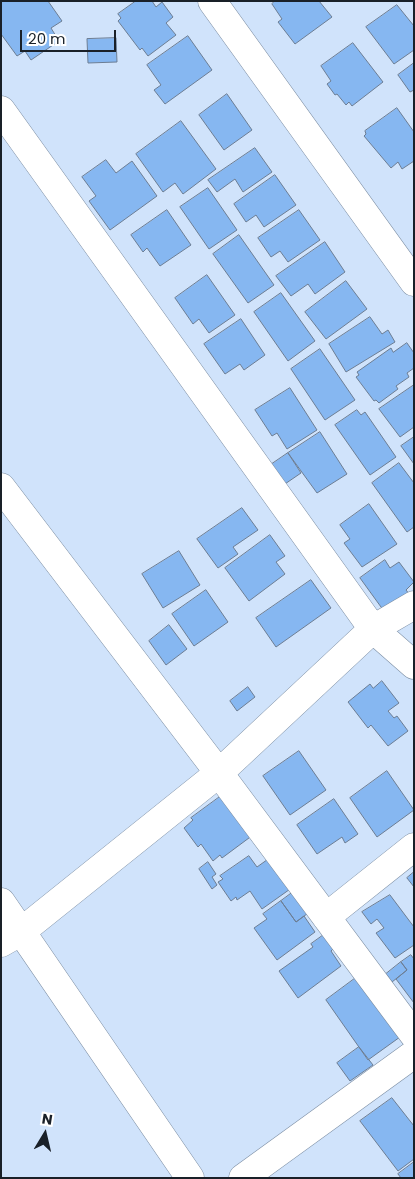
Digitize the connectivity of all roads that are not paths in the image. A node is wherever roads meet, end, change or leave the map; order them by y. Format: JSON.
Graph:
{"nodes":[{"id":1,"x":212,"y":1,"type":"edge"},
{"id":2,"x":1,"y":110,"type":"edge"},
{"id":3,"x":414,"y":282,"type":"edge"},
{"id":4,"x":1,"y":487,"type":"edge"},
{"id":5,"x":414,"y":605,"type":"edge"},
{"id":6,"x":373,"y":630,"type":"junction"},
{"id":7,"x":414,"y":665,"type":"edge"},
{"id":8,"x":219,"y":773,"type":"junction"},
{"id":9,"x":414,"y":848,"type":"edge"},
{"id":10,"x":1,"y":902,"type":"edge"},
{"id":11,"x":326,"y":916,"type":"junction"},
{"id":12,"x":11,"y":937,"type":"edge"},
{"id":13,"x":414,"y":1035,"type":"edge"},
{"id":14,"x":414,"y":1054,"type":"edge"},
{"id":15,"x":190,"y":1178,"type":"edge"},
{"id":16,"x":243,"y":1178,"type":"edge"}],
"edges":[{"from":1,"to":3,"type":"street"},
{"from":2,"to":6,"type":"street"},
{"from":4,"to":8,"type":"street"},
{"from":5,"to":6,"type":"street"},
{"from":6,"to":7,"type":"street"},
{"from":6,"to":8,"type":"street"},
{"from":8,"to":11,"type":"street"},
{"from":8,"to":12,"type":"street"},
{"from":9,"to":11,"type":"street"},
{"from":10,"to":12,"type":"street"},
{"from":11,"to":13,"type":"street"},
{"from":12,"to":15,"type":"street"},
{"from":14,"to":16,"type":"street"}]}
